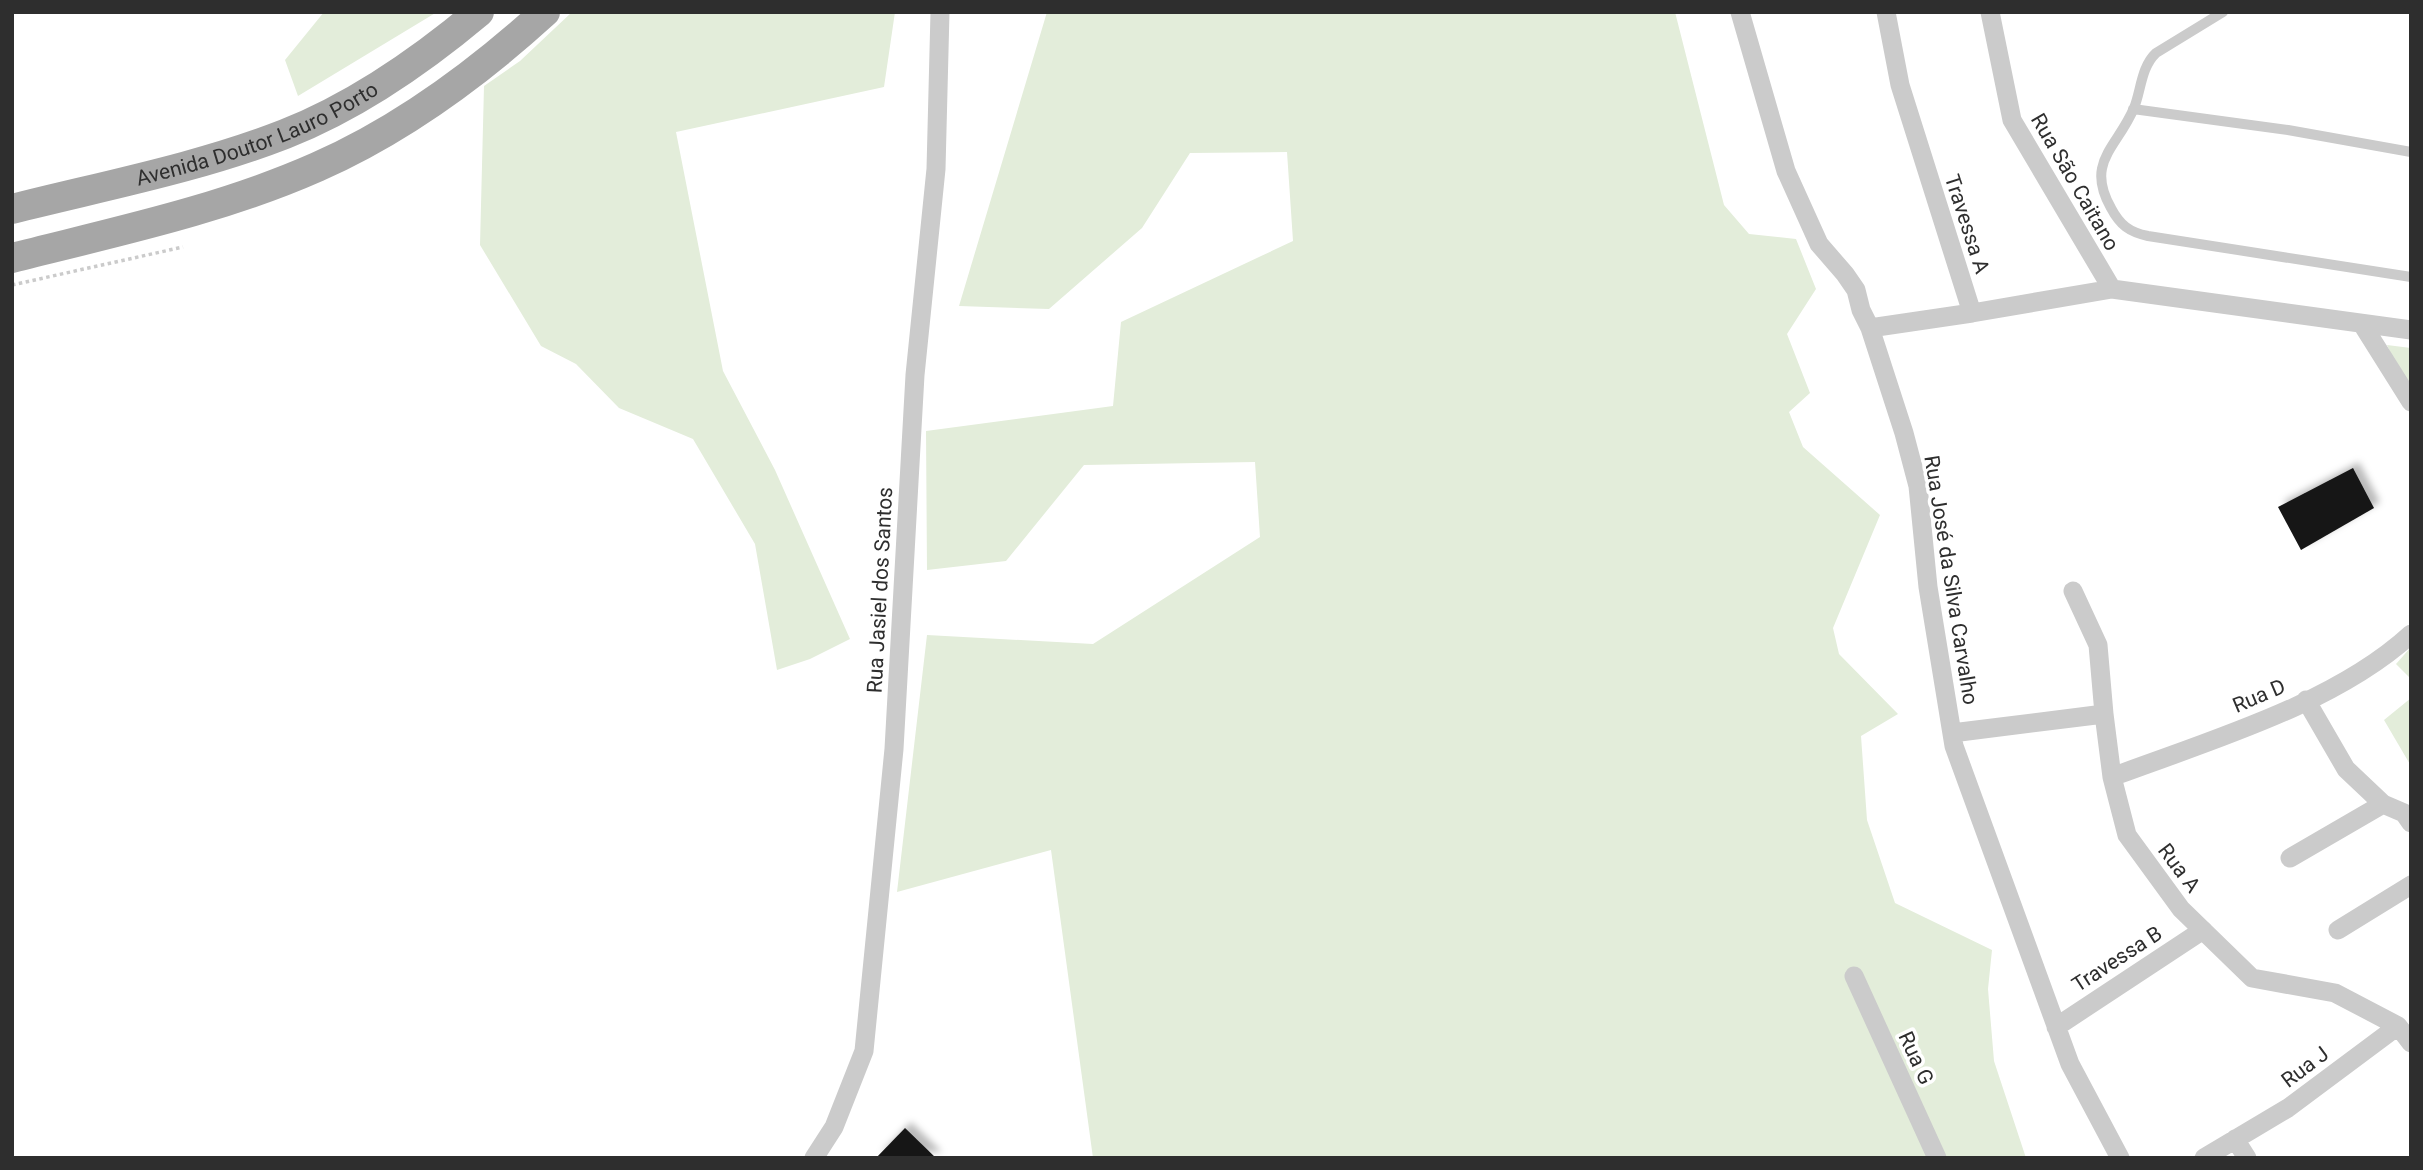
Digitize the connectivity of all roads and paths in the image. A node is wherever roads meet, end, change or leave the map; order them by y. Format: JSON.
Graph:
{"nodes":[{"id":1,"x":480,"y":12,"type":"edge"},
{"id":2,"x":545,"y":12,"type":"edge"},
{"id":3,"x":940,"y":12,"type":"edge"},
{"id":4,"x":1740,"y":12,"type":"edge"},
{"id":5,"x":1886,"y":12,"type":"edge"},
{"id":6,"x":1990,"y":12,"type":"edge"},
{"id":7,"x":2223,"y":12,"type":"edge"},
{"id":8,"x":2133,"y":110,"type":"junction"},
{"id":9,"x":2411,"y":152,"type":"edge"},
{"id":10,"x":19,"y":207,"type":"edge"},
{"id":11,"x":183,"y":247,"type":"dead end"},
{"id":12,"x":23,"y":256,"type":"edge"},
{"id":13,"x":2411,"y":277,"type":"edge"},
{"id":14,"x":12,"y":285,"type":"edge"},
{"id":15,"x":2112,"y":289,"type":"junction"},
{"id":16,"x":1972,"y":313,"type":"junction"},
{"id":17,"x":2362,"y":324,"type":"junction"},
{"id":18,"x":1870,"y":328,"type":"junction"},
{"id":19,"x":2411,"y":330,"type":"edge"},
{"id":20,"x":2411,"y":402,"type":"edge"},
{"id":21,"x":2073,"y":591,"type":"dead end"},
{"id":22,"x":2411,"y":634,"type":"edge"},
{"id":23,"x":2306,"y":700,"type":"junction"},
{"id":24,"x":2104,"y":714,"type":"junction"},
{"id":25,"x":1952,"y":733,"type":"junction"},
{"id":26,"x":2112,"y":777,"type":"junction"},
{"id":27,"x":2383,"y":804,"type":"junction"},
{"id":28,"x":2411,"y":823,"type":"edge"},
{"id":29,"x":2290,"y":858,"type":"dead end"},
{"id":30,"x":2411,"y":885,"type":"edge"},
{"id":31,"x":2203,"y":930,"type":"junction"},
{"id":32,"x":2338,"y":930,"type":"dead end"},
{"id":33,"x":1854,"y":976,"type":"dead end"},
{"id":34,"x":2398,"y":1026,"type":"junction"},
{"id":35,"x":2056,"y":1027,"type":"junction"},
{"id":36,"x":2411,"y":1043,"type":"edge"},
{"id":37,"x":2235,"y":1139,"type":"junction"},
{"id":38,"x":814,"y":1158,"type":"edge"},
{"id":39,"x":1937,"y":1158,"type":"edge"},
{"id":40,"x":2120,"y":1158,"type":"edge"},
{"id":41,"x":2204,"y":1158,"type":"edge"},
{"id":42,"x":2247,"y":1158,"type":"edge"}],
"edges":[{"from":1,"to":10,"type":"main road","name":"Avenida Doutor Lauro Porto"},
{"from":2,"to":12,"type":"main road"},
{"from":3,"to":38,"type":"street","name":"Rua Jasiel dos Santos"},
{"from":4,"to":18,"type":"street","name":"Rua José da Silva Carvalho"},
{"from":5,"to":16,"type":"street","name":"Travessa A"},
{"from":6,"to":15,"type":"street","name":"Rua São Caitano"},
{"from":7,"to":8,"type":"lane"},
{"from":8,"to":9,"type":"lane"},
{"from":8,"to":13,"type":"lane"},
{"from":10,"to":12,"type":"main road"},
{"from":11,"to":14,"type":"path"},
{"from":15,"to":16,"type":"street"},
{"from":15,"to":17,"type":"street"},
{"from":16,"to":18,"type":"street"},
{"from":17,"to":19,"type":"street"},
{"from":17,"to":20,"type":"street"},
{"from":18,"to":25,"type":"street","name":"Rua José da Silva Carvalho"},
{"from":21,"to":24,"type":"street","name":"Rua A"},
{"from":22,"to":23,"type":"street","name":"Rua D"},
{"from":23,"to":26,"type":"street","name":"Rua D"},
{"from":23,"to":27,"type":"street"},
{"from":24,"to":25,"type":"street"},
{"from":24,"to":26,"type":"street","name":"Rua A"},
{"from":25,"to":35,"type":"street","name":"Rua José da Silva Carvalho"},
{"from":26,"to":31,"type":"street","name":"Rua A"},
{"from":27,"to":28,"type":"street"},
{"from":27,"to":29,"type":"street"},
{"from":30,"to":32,"type":"street"},
{"from":31,"to":34,"type":"street","name":"Rua A"},
{"from":31,"to":35,"type":"street","name":"Travessa B"},
{"from":33,"to":39,"type":"street","name":"Rua G"},
{"from":34,"to":36,"type":"street","name":"Rua A"},
{"from":34,"to":37,"type":"street","name":"Rua J"},
{"from":35,"to":40,"type":"street","name":"Rua José da Silva Carvalho"},
{"from":37,"to":41,"type":"street"},
{"from":37,"to":42,"type":"street"}]}
